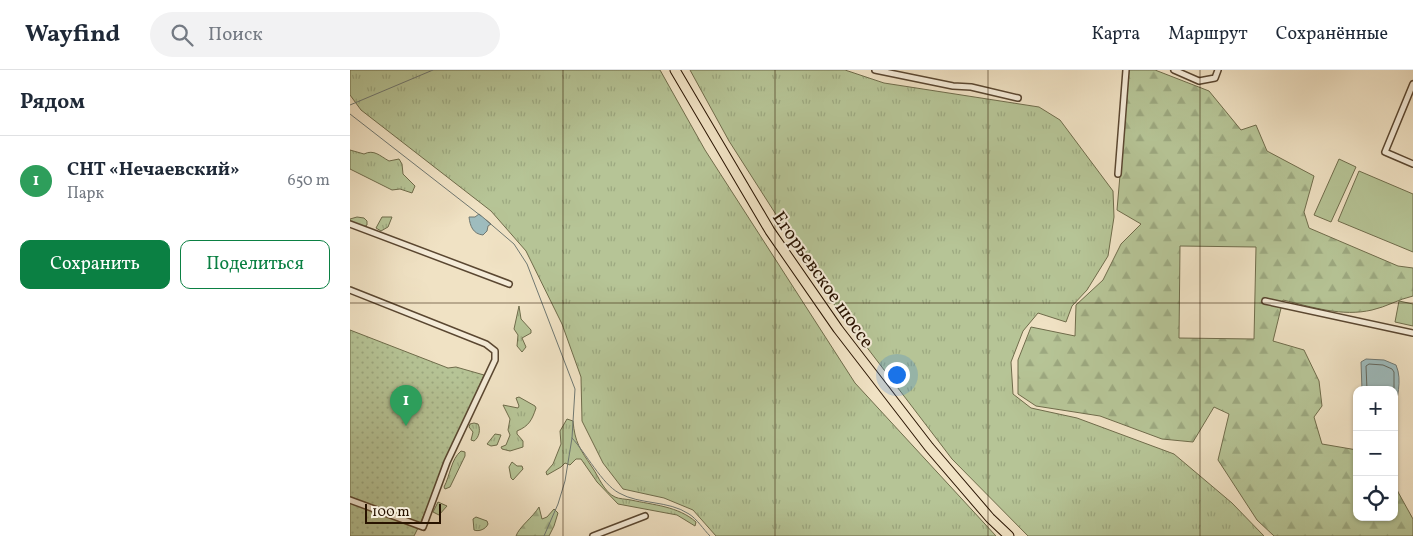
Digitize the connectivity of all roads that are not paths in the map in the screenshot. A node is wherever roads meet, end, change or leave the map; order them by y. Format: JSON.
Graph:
{"nodes":[{"id":1,"x":675,"y":70,"type":"edge"},
{"id":2,"x":875,"y":70,"type":"edge"},
{"id":3,"x":1126,"y":70,"type":"edge"},
{"id":4,"x":1174,"y":70,"type":"edge"},
{"id":5,"x":1218,"y":70,"type":"edge"},
{"id":6,"x":1413,"y":84,"type":"edge"},
{"id":7,"x":1018,"y":98,"type":"dead end"},
{"id":8,"x":1413,"y":164,"type":"edge"},
{"id":9,"x":1118,"y":174,"type":"dead end"},
{"id":10,"x":350,"y":224,"type":"edge"},
{"id":11,"x":509,"y":284,"type":"dead end"},
{"id":12,"x":350,"y":290,"type":"edge"},
{"id":13,"x":1265,"y":301,"type":"dead end"},
{"id":14,"x":1413,"y":333,"type":"edge"},
{"id":15,"x":350,"y":500,"type":"edge"},
{"id":16,"x":645,"y":516,"type":"dead end"},
{"id":17,"x":593,"y":536,"type":"edge"},
{"id":18,"x":1009,"y":536,"type":"edge"}],
"edges":[{"from":1,"to":18,"type":"main road","name":"Егорьевское шоссе"},
{"from":2,"to":7,"type":"street"},
{"from":3,"to":9,"type":"street"},
{"from":4,"to":5,"type":"street"},
{"from":6,"to":8,"type":"street"},
{"from":10,"to":11,"type":"street"},
{"from":12,"to":15,"type":"street"},
{"from":13,"to":14,"type":"street"},
{"from":16,"to":17,"type":"street"}]}
